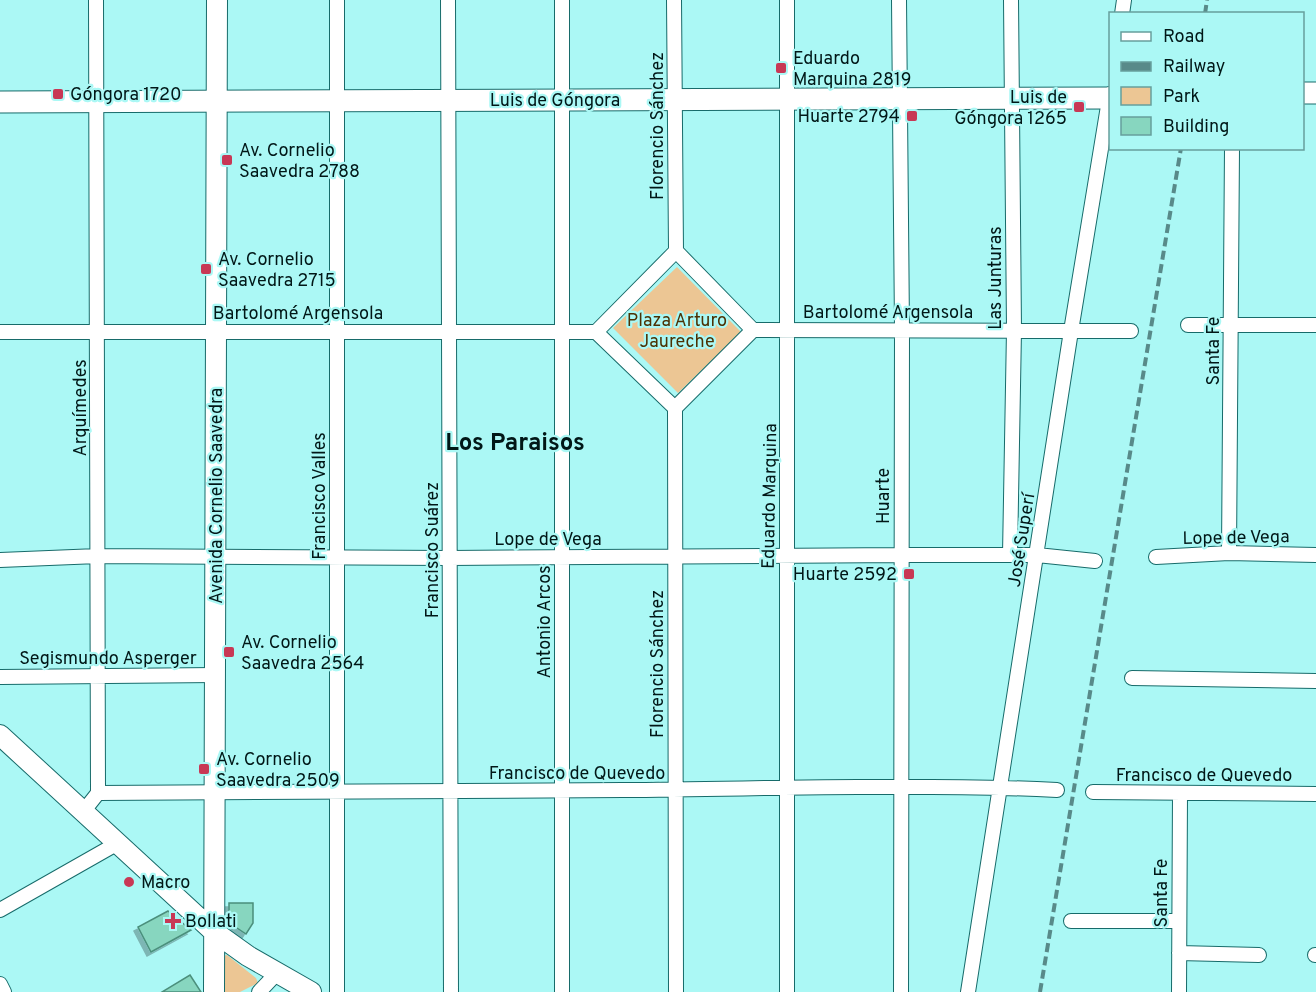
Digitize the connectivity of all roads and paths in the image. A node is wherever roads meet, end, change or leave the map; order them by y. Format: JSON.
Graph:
{"nodes":[{"id":1,"x":96,"y":0,"type":"edge"},
{"id":2,"x":217,"y":0,"type":"edge"},
{"id":3,"x":337,"y":0,"type":"edge"},
{"id":4,"x":448,"y":0,"type":"edge"},
{"id":5,"x":562,"y":0,"type":"edge"},
{"id":6,"x":674,"y":0,"type":"edge"},
{"id":7,"x":788,"y":0,"type":"edge"},
{"id":8,"x":899,"y":0,"type":"edge"},
{"id":9,"x":1011,"y":0,"type":"edge"},
{"id":10,"x":1109,"y":97,"type":"edge"},
{"id":11,"x":899,"y":98,"type":"junction"},
{"id":12,"x":1011,"y":98,"type":"junction"},
{"id":13,"x":562,"y":99,"type":"junction"},
{"id":14,"x":674,"y":100,"type":"junction"},
{"id":15,"x":787,"y":100,"type":"junction"},
{"id":16,"x":337,"y":101,"type":"junction"},
{"id":17,"x":0,"y":102,"type":"edge"},
{"id":18,"x":96,"y":102,"type":"junction"},
{"id":19,"x":217,"y":102,"type":"junction"},
{"id":20,"x":448,"y":102,"type":"junction"},
{"id":21,"x":1109,"y":103,"type":"edge"},
{"id":22,"x":1232,"y":150,"type":"edge"},
{"id":23,"x":676,"y":251,"type":"junction"},
{"id":24,"x":1188,"y":325,"type":"dead end"},
{"id":25,"x":1231,"y":325,"type":"junction"},
{"id":26,"x":1316,"y":325,"type":"edge"},
{"id":27,"x":902,"y":329,"type":"junction"},
{"id":28,"x":753,"y":330,"type":"junction"},
{"id":29,"x":1014,"y":330,"type":"junction"},
{"id":30,"x":216,"y":331,"type":"junction"},
{"id":31,"x":337,"y":331,"type":"junction"},
{"id":32,"x":451,"y":331,"type":"junction"},
{"id":33,"x":788,"y":331,"type":"junction"},
{"id":34,"x":1071,"y":331,"type":"junction"},
{"id":35,"x":1131,"y":331,"type":"dead end"},
{"id":36,"x":0,"y":332,"type":"edge"},
{"id":37,"x":98,"y":332,"type":"junction"},
{"id":38,"x":562,"y":332,"type":"junction"},
{"id":39,"x":596,"y":332,"type":"junction"},
{"id":40,"x":675,"y":408,"type":"junction"},
{"id":41,"x":1229,"y":553,"type":"junction"},
{"id":42,"x":786,"y":555,"type":"junction"},
{"id":43,"x":901,"y":555,"type":"junction"},
{"id":44,"x":1010,"y":555,"type":"junction"},
{"id":45,"x":1037,"y":555,"type":"junction"},
{"id":46,"x":1316,"y":555,"type":"edge"},
{"id":47,"x":98,"y":556,"type":"junction"},
{"id":48,"x":562,"y":556,"type":"junction"},
{"id":49,"x":675,"y":556,"type":"junction"},
{"id":50,"x":216,"y":557,"type":"junction"},
{"id":51,"x":336,"y":557,"type":"junction"},
{"id":52,"x":1156,"y":557,"type":"dead end"},
{"id":53,"x":449,"y":558,"type":"junction"},
{"id":54,"x":0,"y":560,"type":"edge"},
{"id":55,"x":1095,"y":561,"type":"dead end"},
{"id":56,"x":98,"y":675,"type":"junction"},
{"id":57,"x":216,"y":675,"type":"junction"},
{"id":58,"x":0,"y":677,"type":"edge"},
{"id":59,"x":1132,"y":678,"type":"dead end"},
{"id":60,"x":1316,"y":681,"type":"edge"},
{"id":61,"x":0,"y":735,"type":"edge"},
{"id":62,"x":901,"y":787,"type":"junction"},
{"id":63,"x":999,"y":787,"type":"junction"},
{"id":64,"x":787,"y":789,"type":"junction"},
{"id":65,"x":675,"y":790,"type":"junction"},
{"id":66,"x":1057,"y":790,"type":"dead end"},
{"id":67,"x":215,"y":791,"type":"junction"},
{"id":68,"x":562,"y":791,"type":"junction"},
{"id":69,"x":98,"y":792,"type":"junction"},
{"id":70,"x":336,"y":792,"type":"junction"},
{"id":71,"x":451,"y":792,"type":"junction"},
{"id":72,"x":1093,"y":792,"type":"dead end"},
{"id":73,"x":1180,"y":794,"type":"junction"},
{"id":74,"x":1316,"y":794,"type":"edge"},
{"id":75,"x":83,"y":812,"type":"junction"},
{"id":76,"x":118,"y":843,"type":"junction"},
{"id":77,"x":0,"y":910,"type":"edge"},
{"id":78,"x":1071,"y":921,"type":"dead end"},
{"id":79,"x":1179,"y":921,"type":"junction"},
{"id":80,"x":213,"y":931,"type":"junction"},
{"id":81,"x":1179,"y":953,"type":"junction"},
{"id":82,"x":1259,"y":955,"type":"dead end"},
{"id":83,"x":277,"y":974,"type":"junction"},
{"id":84,"x":0,"y":984,"type":"edge"},
{"id":85,"x":4,"y":992,"type":"edge"},
{"id":86,"x":214,"y":992,"type":"edge"},
{"id":87,"x":259,"y":992,"type":"edge"},
{"id":88,"x":311,"y":992,"type":"edge"},
{"id":89,"x":337,"y":992,"type":"edge"},
{"id":90,"x":451,"y":992,"type":"edge"},
{"id":91,"x":562,"y":992,"type":"edge"},
{"id":92,"x":676,"y":992,"type":"edge"},
{"id":93,"x":787,"y":992,"type":"edge"},
{"id":94,"x":901,"y":992,"type":"edge"},
{"id":95,"x":968,"y":992,"type":"edge"},
{"id":96,"x":1179,"y":992,"type":"edge"}],
"edges":[{"from":1,"to":18,"type":"street","name":"Arquímedes"},
{"from":2,"to":19,"type":"main road","name":"Avenida Cornelio Saavedra"},
{"from":3,"to":16,"type":"street","name":"Francisco Valles"},
{"from":4,"to":20,"type":"street","name":"Francisco Suárez"},
{"from":5,"to":13,"type":"street","name":"Antonio Arcos"},
{"from":6,"to":14,"type":"street","name":"Florencio Sánchez"},
{"from":7,"to":15,"type":"street","name":"Eduardo Marquina"},
{"from":8,"to":11,"type":"street","name":"Huarte"},
{"from":9,"to":12,"type":"street","name":"Las Junturas"},
{"from":10,"to":12,"type":"main road","name":"Luis de Góngora"},
{"from":11,"to":12,"type":"main road","name":"Luis de Góngora"},
{"from":11,"to":15,"type":"main road","name":"Luis de Góngora"},
{"from":11,"to":27,"type":"street","name":"Huarte"},
{"from":12,"to":29,"type":"street","name":"Las Junturas"},
{"from":13,"to":14,"type":"main road","name":"Luis de Góngora"},
{"from":13,"to":20,"type":"main road","name":"Luis de Góngora"},
{"from":13,"to":38,"type":"street","name":"Antonio Arcos"},
{"from":14,"to":15,"type":"main road","name":"Luis de Góngora"},
{"from":14,"to":23,"type":"street","name":"Florencio Sánchez"},
{"from":15,"to":33,"type":"street","name":"Eduardo Marquina"},
{"from":16,"to":19,"type":"main road","name":"Luis de Góngora"},
{"from":16,"to":20,"type":"main road","name":"Luis de Góngora"},
{"from":16,"to":31,"type":"street","name":"Francisco Valles"},
{"from":17,"to":18,"type":"main road","name":"Luis de Góngora"},
{"from":18,"to":19,"type":"main road","name":"Luis de Góngora"},
{"from":18,"to":37,"type":"street","name":"Arquímedes"},
{"from":19,"to":30,"type":"main road","name":"Avenida Cornelio Saavedra"},
{"from":20,"to":32,"type":"street","name":"Francisco Suárez"},
{"from":21,"to":34,"type":"street","name":"José Superí"},
{"from":22,"to":25,"type":"street","name":"Santa Fe"},
{"from":23,"to":28,"type":"street"},
{"from":23,"to":39,"type":"street"},
{"from":24,"to":25,"type":"street"},
{"from":25,"to":26,"type":"street"},
{"from":25,"to":41,"type":"street","name":"Santa Fe"},
{"from":27,"to":29,"type":"street","name":"Bartolomé Argensola"},
{"from":27,"to":33,"type":"street","name":"Bartolomé Argensola"},
{"from":27,"to":43,"type":"street","name":"Huarte"},
{"from":28,"to":33,"type":"street","name":"Bartolomé Argensola"},
{"from":28,"to":40,"type":"street"},
{"from":29,"to":34,"type":"street","name":"Bartolomé Argensola"},
{"from":29,"to":44,"type":"street","name":"Las Junturas"},
{"from":30,"to":31,"type":"street","name":"Bartolomé Argensola"},
{"from":30,"to":37,"type":"street","name":"Bartolomé Argensola"},
{"from":30,"to":50,"type":"main road","name":"Avenida Cornelio Saavedra"},
{"from":31,"to":32,"type":"street","name":"Bartolomé Argensola"},
{"from":31,"to":51,"type":"street","name":"Francisco Valles"},
{"from":32,"to":38,"type":"street","name":"Bartolomé Argensola"},
{"from":32,"to":53,"type":"street","name":"Francisco Suárez"},
{"from":33,"to":42,"type":"street","name":"Eduardo Marquina"},
{"from":34,"to":35,"type":"street","name":"Bartolomé Argensola"},
{"from":34,"to":45,"type":"street","name":"José Superí"},
{"from":36,"to":37,"type":"street","name":"Bartolomé Argensola"},
{"from":37,"to":47,"type":"street","name":"Arquímedes"},
{"from":38,"to":39,"type":"street","name":"Bartolomé Argensola"},
{"from":38,"to":48,"type":"street","name":"Antonio Arcos"},
{"from":39,"to":40,"type":"street"},
{"from":40,"to":49,"type":"street","name":"Florencio Sánchez"},
{"from":41,"to":46,"type":"street","name":"Lope de Vega"},
{"from":41,"to":52,"type":"street","name":"Lope de Vega"},
{"from":42,"to":43,"type":"street","name":"Lope de Vega"},
{"from":42,"to":49,"type":"street","name":"Lope de Vega"},
{"from":42,"to":64,"type":"street","name":"Eduardo Marquina"},
{"from":43,"to":44,"type":"street","name":"Lope de Vega"},
{"from":43,"to":62,"type":"street","name":"Huarte"},
{"from":44,"to":45,"type":"street","name":"Lope de Vega"},
{"from":45,"to":55,"type":"street","name":"Lope de Vega"},
{"from":45,"to":63,"type":"street","name":"José Superí"},
{"from":47,"to":50,"type":"street","name":"Lope de Vega"},
{"from":47,"to":54,"type":"street","name":"Lope de Vega"},
{"from":47,"to":56,"type":"street","name":"Arquímedes"},
{"from":48,"to":49,"type":"street","name":"Lope de Vega"},
{"from":48,"to":53,"type":"street","name":"Lope de Vega"},
{"from":48,"to":68,"type":"street","name":"Antonio Arcos"},
{"from":49,"to":65,"type":"street","name":"Florencio Sánchez"},
{"from":50,"to":51,"type":"street","name":"Lope de Vega"},
{"from":50,"to":57,"type":"main road","name":"Avenida Cornelio Saavedra"},
{"from":51,"to":53,"type":"street","name":"Lope de Vega"},
{"from":51,"to":70,"type":"street","name":"Francisco Valles"},
{"from":53,"to":71,"type":"street","name":"Francisco Suárez"},
{"from":56,"to":57,"type":"street","name":"Segismundo Asperger"},
{"from":56,"to":58,"type":"street","name":"Segismundo Asperger"},
{"from":56,"to":69,"type":"street","name":"Arquímedes"},
{"from":57,"to":67,"type":"main road","name":"Avenida Cornelio Saavedra"},
{"from":59,"to":60,"type":"street"},
{"from":61,"to":75,"type":"main road"},
{"from":62,"to":63,"type":"street","name":"Francisco de Quevedo"},
{"from":62,"to":64,"type":"street","name":"Francisco de Quevedo"},
{"from":62,"to":94,"type":"street","name":"Huarte"},
{"from":63,"to":66,"type":"street","name":"Francisco de Quevedo"},
{"from":63,"to":95,"type":"street","name":"José Superí"},
{"from":64,"to":65,"type":"street","name":"Francisco de Quevedo"},
{"from":64,"to":93,"type":"street","name":"Eduardo Marquina"},
{"from":65,"to":68,"type":"street","name":"Francisco de Quevedo"},
{"from":65,"to":92,"type":"street","name":"Florencio Sánchez"},
{"from":67,"to":69,"type":"street","name":"Francisco de Quevedo"},
{"from":67,"to":70,"type":"street","name":"Francisco de Quevedo"},
{"from":67,"to":80,"type":"main road","name":"Avenida Cornelio Saavedra"},
{"from":68,"to":71,"type":"street","name":"Francisco de Quevedo"},
{"from":68,"to":91,"type":"street","name":"Antonio Arcos"},
{"from":69,"to":75,"type":"street"},
{"from":70,"to":71,"type":"street","name":"Francisco de Quevedo"},
{"from":70,"to":89,"type":"street","name":"Francisco Valles"},
{"from":71,"to":90,"type":"street","name":"Francisco Suárez"},
{"from":72,"to":73,"type":"street","name":"Francisco de Quevedo"},
{"from":73,"to":74,"type":"street","name":"Francisco de Quevedo"},
{"from":73,"to":79,"type":"street","name":"Santa Fe"},
{"from":75,"to":76,"type":"main road"},
{"from":76,"to":77,"type":"street"},
{"from":76,"to":80,"type":"main road"},
{"from":78,"to":79,"type":"street"},
{"from":79,"to":81,"type":"street","name":"Santa Fe"},
{"from":80,"to":83,"type":"main road"},
{"from":80,"to":86,"type":"main road","name":"Avenida Cornelio Saavedra"},
{"from":81,"to":82,"type":"street"},
{"from":81,"to":96,"type":"street","name":"Santa Fe"},
{"from":83,"to":87,"type":"street"},
{"from":83,"to":88,"type":"main road"},
{"from":84,"to":85,"type":"street"}]}
